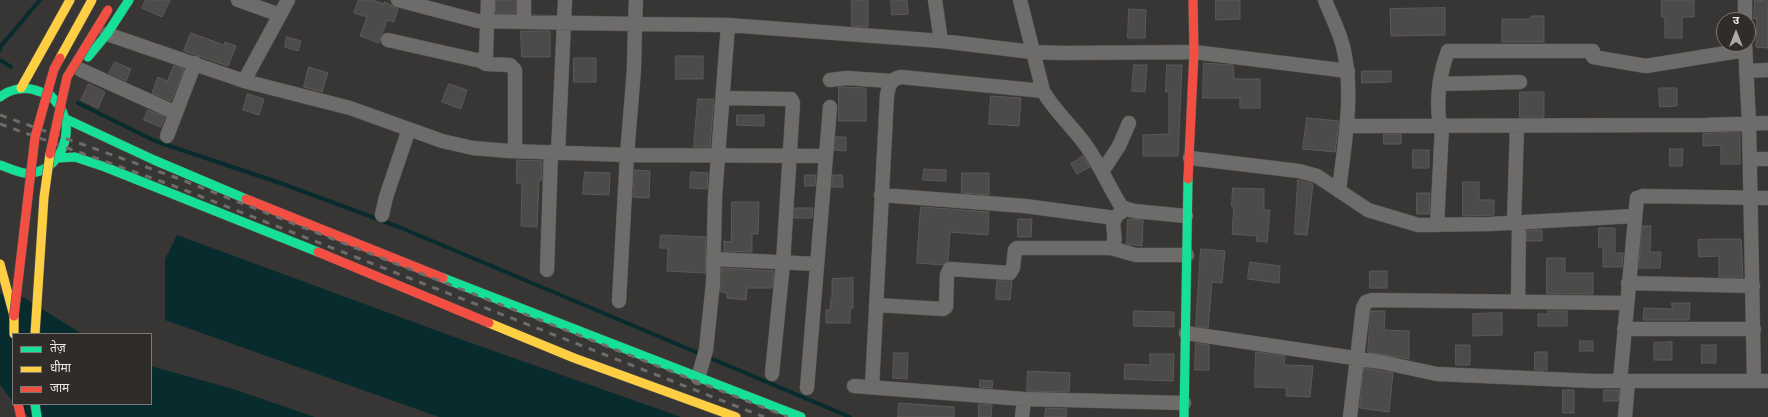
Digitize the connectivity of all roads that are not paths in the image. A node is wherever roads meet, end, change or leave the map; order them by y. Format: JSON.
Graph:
{"nodes":[{"id":1,"x":70,"y":0,"type":"edge"},
{"id":2,"x":92,"y":0,"type":"edge"},
{"id":3,"x":115,"y":0,"type":"edge"},
{"id":4,"x":129,"y":0,"type":"edge"},
{"id":5,"x":238,"y":0,"type":"edge"},
{"id":6,"x":288,"y":0,"type":"edge"},
{"id":7,"x":398,"y":0,"type":"edge"},
{"id":8,"x":488,"y":0,"type":"edge"},
{"id":9,"x":524,"y":0,"type":"edge"},
{"id":10,"x":565,"y":0,"type":"edge"},
{"id":11,"x":636,"y":0,"type":"edge"},
{"id":12,"x":934,"y":0,"type":"edge"},
{"id":13,"x":1020,"y":0,"type":"edge"},
{"id":14,"x":1193,"y":0,"type":"edge"},
{"id":15,"x":1324,"y":0,"type":"edge"},
{"id":16,"x":1745,"y":0,"type":"edge"},
{"id":17,"x":437,"y":5,"type":"edge"},
{"id":18,"x":1745,"y":12,"type":"edge"},
{"id":19,"x":280,"y":15,"type":"junction"},
{"id":20,"x":488,"y":21,"type":"junction"},
{"id":21,"x":524,"y":22,"type":"junction"},
{"id":22,"x":565,"y":22,"type":"junction"},
{"id":23,"x":635,"y":24,"type":"junction"},
{"id":24,"x":728,"y":25,"type":"junction"},
{"id":25,"x":107,"y":34,"type":"junction"},
{"id":26,"x":388,"y":40,"type":"dead end"},
{"id":27,"x":941,"y":41,"type":"junction"},
{"id":28,"x":1032,"y":52,"type":"junction"},
{"id":29,"x":1194,"y":52,"type":"junction"},
{"id":30,"x":1719,"y":52,"type":"edge"},
{"id":31,"x":1745,"y":52,"type":"edge"},
{"id":32,"x":481,"y":61,"type":"junction"},
{"id":33,"x":195,"y":64,"type":"junction"},
{"id":34,"x":81,"y":70,"type":"junction"},
{"id":35,"x":1768,"y":70,"type":"edge"},
{"id":36,"x":1746,"y":71,"type":"junction"},
{"id":37,"x":1348,"y":72,"type":"junction"},
{"id":38,"x":830,"y":80,"type":"dead end"},
{"id":39,"x":244,"y":81,"type":"junction"},
{"id":40,"x":891,"y":81,"type":"junction"},
{"id":41,"x":1520,"y":82,"type":"dead end"},
{"id":42,"x":1440,"y":84,"type":"junction"},
{"id":43,"x":21,"y":88,"type":"junction"},
{"id":44,"x":1043,"y":91,"type":"junction"},
{"id":45,"x":2,"y":93,"type":"edge"},
{"id":46,"x":722,"y":98,"type":"junction"},
{"id":47,"x":830,"y":107,"type":"dead end"},
{"id":48,"x":176,"y":113,"type":"junction"},
{"id":49,"x":64,"y":115,"type":"junction"},
{"id":50,"x":1768,"y":122,"type":"edge"},
{"id":51,"x":1129,"y":123,"type":"dead end"},
{"id":52,"x":1749,"y":123,"type":"junction"},
{"id":53,"x":1347,"y":126,"type":"junction"},
{"id":54,"x":1441,"y":126,"type":"junction"},
{"id":55,"x":1517,"y":126,"type":"junction"},
{"id":56,"x":409,"y":129,"type":"junction"},
{"id":57,"x":167,"y":136,"type":"dead end"},
{"id":58,"x":515,"y":151,"type":"junction"},
{"id":59,"x":555,"y":152,"type":"junction"},
{"id":60,"x":627,"y":155,"type":"junction"},
{"id":61,"x":718,"y":155,"type":"junction"},
{"id":62,"x":790,"y":156,"type":"junction"},
{"id":63,"x":826,"y":156,"type":"junction"},
{"id":64,"x":58,"y":158,"type":"junction"},
{"id":65,"x":1190,"y":158,"type":"junction"},
{"id":66,"x":1750,"y":159,"type":"junction"},
{"id":67,"x":1768,"y":159,"type":"edge"},
{"id":68,"x":1,"y":168,"type":"edge"},
{"id":69,"x":1102,"y":172,"type":"junction"},
{"id":70,"x":1339,"y":191,"type":"junction"},
{"id":71,"x":882,"y":195,"type":"junction"},
{"id":72,"x":1751,"y":198,"type":"junction"},
{"id":73,"x":1768,"y":198,"type":"edge"},
{"id":74,"x":1127,"y":209,"type":"junction"},
{"id":75,"x":382,"y":216,"type":"dead end"},
{"id":76,"x":1186,"y":216,"type":"junction"},
{"id":77,"x":1634,"y":216,"type":"junction"},
{"id":78,"x":1114,"y":218,"type":"junction"},
{"id":79,"x":1517,"y":222,"type":"junction"},
{"id":80,"x":1438,"y":225,"type":"junction"},
{"id":81,"x":1111,"y":248,"type":"junction"},
{"id":82,"x":1187,"y":255,"type":"junction"},
{"id":83,"x":714,"y":259,"type":"junction"},
{"id":84,"x":783,"y":263,"type":"junction"},
{"id":85,"x":0,"y":264,"type":"edge"},
{"id":86,"x":817,"y":264,"type":"junction"},
{"id":87,"x":547,"y":270,"type":"dead end"},
{"id":88,"x":1628,"y":284,"type":"junction"},
{"id":89,"x":1753,"y":286,"type":"junction"},
{"id":90,"x":619,"y":301,"type":"dead end"},
{"id":91,"x":1518,"y":302,"type":"junction"},
{"id":92,"x":1626,"y":303,"type":"junction"},
{"id":93,"x":876,"y":305,"type":"junction"},
{"id":94,"x":14,"y":316,"type":"junction"},
{"id":95,"x":1624,"y":329,"type":"junction"},
{"id":96,"x":1754,"y":329,"type":"junction"},
{"id":97,"x":14,"y":333,"type":"edge"},
{"id":98,"x":35,"y":333,"type":"edge"},
{"id":99,"x":1186,"y":333,"type":"junction"},
{"id":100,"x":1358,"y":358,"type":"junction"},
{"id":101,"x":772,"y":374,"type":"dead end"},
{"id":102,"x":698,"y":378,"type":"junction"},
{"id":103,"x":1761,"y":381,"type":"edge"},
{"id":104,"x":1624,"y":382,"type":"junction"},
{"id":105,"x":854,"y":386,"type":"dead end"},
{"id":106,"x":872,"y":387,"type":"junction"},
{"id":107,"x":807,"y":388,"type":"dead end"},
{"id":108,"x":1024,"y":399,"type":"junction"},
{"id":109,"x":18,"y":405,"type":"edge"},
{"id":110,"x":35,"y":405,"type":"edge"},
{"id":111,"x":1184,"y":410,"type":"edge"},
{"id":112,"x":21,"y":417,"type":"edge"},
{"id":113,"x":37,"y":417,"type":"edge"},
{"id":114,"x":736,"y":417,"type":"edge"},
{"id":115,"x":801,"y":417,"type":"edge"},
{"id":116,"x":1022,"y":417,"type":"edge"},
{"id":117,"x":1350,"y":417,"type":"edge"},
{"id":118,"x":1625,"y":417,"type":"edge"}],
"edges":[{"from":1,"to":43,"type":"main road"},
{"from":2,"to":94,"type":"main road","bridge":true},
{"from":3,"to":98,"type":"main road","bridge":true},
{"from":4,"to":25,"type":"main road"},
{"from":5,"to":19,"type":"street"},
{"from":6,"to":19,"type":"street"},
{"from":7,"to":17,"type":"street"},
{"from":8,"to":20,"type":"street"},
{"from":9,"to":21,"type":"street"},
{"from":10,"to":22,"type":"street"},
{"from":11,"to":23,"type":"street"},
{"from":12,"to":27,"type":"street"},
{"from":13,"to":28,"type":"street"},
{"from":14,"to":29,"type":"main road"},
{"from":15,"to":37,"type":"street"},
{"from":16,"to":18,"type":"street"},
{"from":17,"to":20,"type":"street"},
{"from":19,"to":39,"type":"street"},
{"from":20,"to":21,"type":"street"},
{"from":20,"to":32,"type":"street"},
{"from":21,"to":22,"type":"street"},
{"from":22,"to":23,"type":"street"},
{"from":22,"to":59,"type":"street"},
{"from":23,"to":24,"type":"street"},
{"from":23,"to":60,"type":"street"},
{"from":24,"to":27,"type":"street"},
{"from":24,"to":46,"type":"street"},
{"from":25,"to":33,"type":"street"},
{"from":25,"to":34,"type":"main road"},
{"from":26,"to":32,"type":"street"},
{"from":27,"to":28,"type":"street"},
{"from":28,"to":29,"type":"street"},
{"from":28,"to":44,"type":"street"},
{"from":29,"to":37,"type":"street"},
{"from":29,"to":65,"type":"main road"},
{"from":30,"to":42,"type":"street"},
{"from":31,"to":36,"type":"street"},
{"from":32,"to":58,"type":"street"},
{"from":33,"to":39,"type":"street"},
{"from":33,"to":48,"type":"street"},
{"from":34,"to":48,"type":"street"},
{"from":34,"to":49,"type":"main road"},
{"from":35,"to":36,"type":"street"},
{"from":36,"to":52,"type":"street"},
{"from":37,"to":53,"type":"street"},
{"from":38,"to":40,"type":"street"},
{"from":39,"to":56,"type":"street"},
{"from":40,"to":44,"type":"street"},
{"from":40,"to":71,"type":"street"},
{"from":41,"to":42,"type":"street"},
{"from":42,"to":54,"type":"street"},
{"from":43,"to":45,"type":"main road"},
{"from":43,"to":49,"type":"main road"},
{"from":44,"to":69,"type":"street"},
{"from":46,"to":61,"type":"street"},
{"from":46,"to":62,"type":"street"},
{"from":47,"to":63,"type":"street"},
{"from":48,"to":57,"type":"street"},
{"from":49,"to":64,"type":"main road"},
{"from":49,"to":102,"type":"main road"},
{"from":50,"to":52,"type":"street"},
{"from":51,"to":69,"type":"street"},
{"from":52,"to":55,"type":"street"},
{"from":52,"to":66,"type":"street"},
{"from":53,"to":54,"type":"street"},
{"from":53,"to":70,"type":"street"},
{"from":54,"to":55,"type":"street"},
{"from":54,"to":80,"type":"street"},
{"from":55,"to":79,"type":"street"},
{"from":56,"to":58,"type":"street"},
{"from":56,"to":75,"type":"street"},
{"from":58,"to":59,"type":"street"},
{"from":59,"to":60,"type":"street"},
{"from":59,"to":87,"type":"street"},
{"from":60,"to":61,"type":"street"},
{"from":60,"to":90,"type":"street"},
{"from":61,"to":62,"type":"street"},
{"from":61,"to":83,"type":"street"},
{"from":62,"to":63,"type":"street"},
{"from":62,"to":84,"type":"street"},
{"from":63,"to":86,"type":"street"},
{"from":64,"to":68,"type":"main road"},
{"from":64,"to":114,"type":"main road"},
{"from":65,"to":70,"type":"street"},
{"from":65,"to":76,"type":"main road"},
{"from":66,"to":67,"type":"street"},
{"from":66,"to":72,"type":"street"},
{"from":69,"to":74,"type":"street"},
{"from":70,"to":80,"type":"street"},
{"from":71,"to":78,"type":"street"},
{"from":71,"to":93,"type":"street"},
{"from":72,"to":73,"type":"street"},
{"from":72,"to":77,"type":"street"},
{"from":72,"to":89,"type":"street"},
{"from":74,"to":76,"type":"street"},
{"from":74,"to":78,"type":"street"},
{"from":76,"to":82,"type":"main road"},
{"from":77,"to":79,"type":"street"},
{"from":77,"to":88,"type":"street"},
{"from":78,"to":81,"type":"street"},
{"from":79,"to":80,"type":"street"},
{"from":79,"to":91,"type":"street"},
{"from":81,"to":82,"type":"street"},
{"from":81,"to":93,"type":"street"},
{"from":82,"to":99,"type":"main road"},
{"from":83,"to":84,"type":"street"},
{"from":83,"to":102,"type":"street"},
{"from":84,"to":86,"type":"street"},
{"from":84,"to":101,"type":"street"},
{"from":85,"to":94,"type":"main road"},
{"from":86,"to":107,"type":"street"},
{"from":88,"to":89,"type":"street"},
{"from":88,"to":92,"type":"street"},
{"from":89,"to":96,"type":"street"},
{"from":91,"to":92,"type":"street"},
{"from":91,"to":100,"type":"street"},
{"from":92,"to":95,"type":"street"},
{"from":93,"to":106,"type":"street"},
{"from":94,"to":97,"type":"main road"},
{"from":95,"to":96,"type":"street"},
{"from":95,"to":104,"type":"street"},
{"from":96,"to":103,"type":"street"},
{"from":99,"to":100,"type":"street"},
{"from":99,"to":111,"type":"main road"},
{"from":100,"to":104,"type":"street"},
{"from":100,"to":117,"type":"street"},
{"from":102,"to":115,"type":"main road"},
{"from":103,"to":104,"type":"street"},
{"from":104,"to":118,"type":"street"},
{"from":105,"to":106,"type":"street"},
{"from":106,"to":108,"type":"street"},
{"from":108,"to":111,"type":"street"},
{"from":108,"to":116,"type":"street"},
{"from":109,"to":112,"type":"main road"},
{"from":110,"to":113,"type":"main road"}]}
